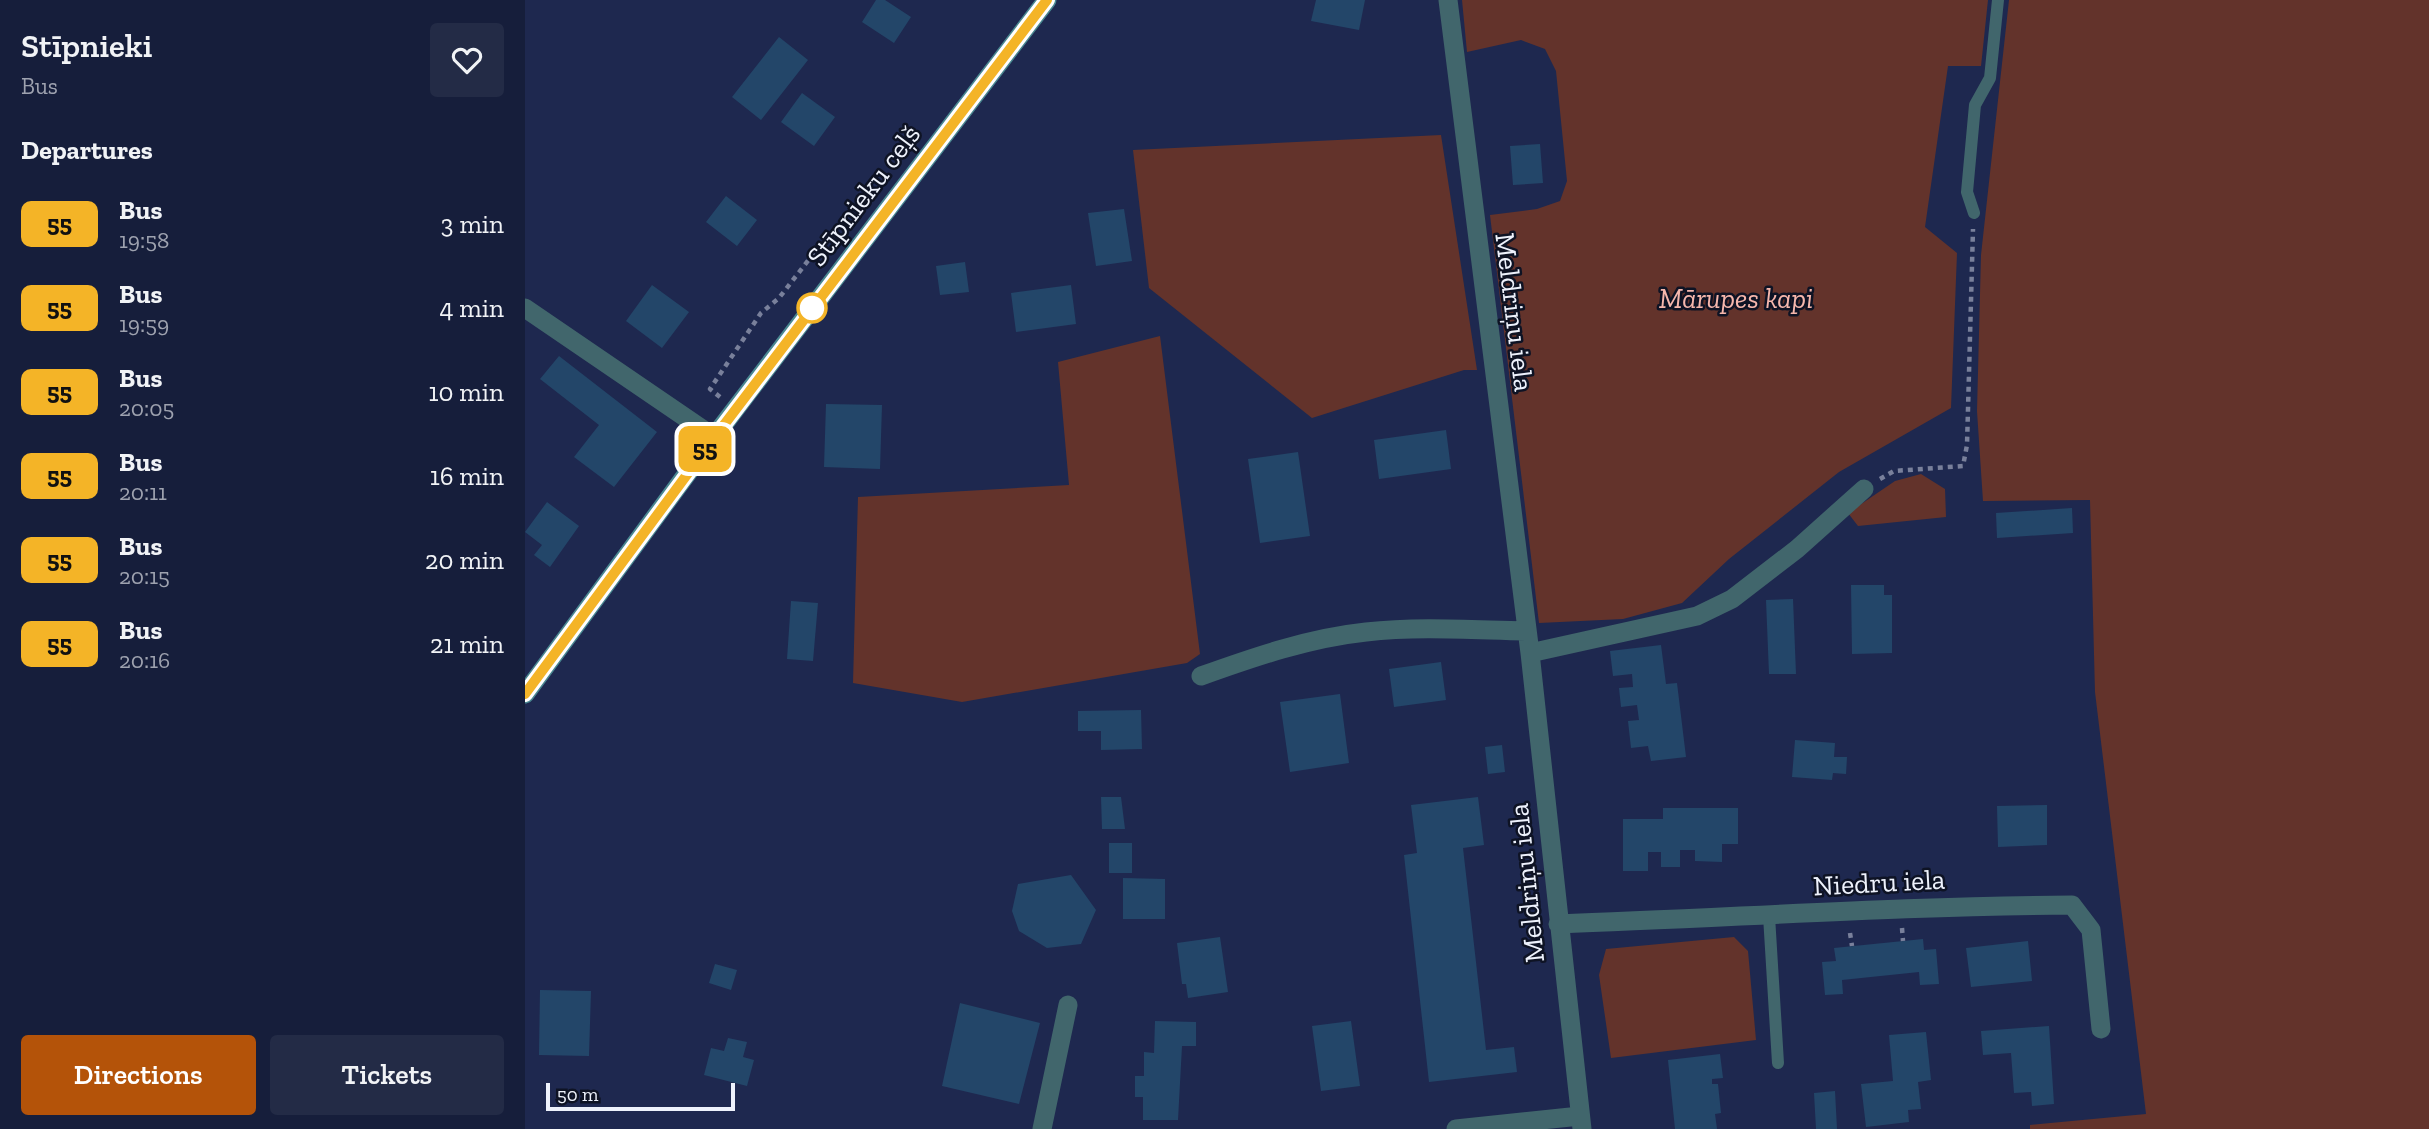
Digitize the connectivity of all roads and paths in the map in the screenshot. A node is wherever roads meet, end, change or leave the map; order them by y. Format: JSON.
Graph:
{"nodes":[{"id":1,"x":1047,"y":0,"type":"edge"},
{"id":2,"x":1448,"y":0,"type":"edge"},
{"id":3,"x":1998,"y":0,"type":"edge"},
{"id":4,"x":1974,"y":213,"type":"joint"},
{"id":5,"x":814,"y":253,"type":"dead end"},
{"id":6,"x":525,"y":308,"type":"edge"},
{"id":7,"x":736,"y":409,"type":"junction"},
{"id":8,"x":714,"y":438,"type":"junction"},
{"id":9,"x":1864,"y":489,"type":"joint"},
{"id":10,"x":1527,"y":631,"type":"junction"},
{"id":11,"x":1530,"y":653,"type":"junction"},
{"id":12,"x":1201,"y":676,"type":"dead end"},
{"id":13,"x":525,"y":694,"type":"edge"},
{"id":14,"x":1769,"y":916,"type":"junction"},
{"id":15,"x":1558,"y":924,"type":"junction"},
{"id":16,"x":1068,"y":1005,"type":"dead end"},
{"id":17,"x":2101,"y":1029,"type":"dead end"},
{"id":18,"x":1778,"y":1063,"type":"dead end"},
{"id":19,"x":1581,"y":1123,"type":"edge"},
{"id":20,"x":1042,"y":1129,"type":"edge"},
{"id":21,"x":1456,"y":1129,"type":"edge"}],
"edges":[{"from":1,"to":7,"type":"main road","name":"Stīpnieku ceļš"},
{"from":2,"to":10,"type":"street","name":"Meldriņu iela"},
{"from":3,"to":4,"type":"lane"},
{"from":4,"to":9,"type":"path"},
{"from":5,"to":7,"type":"path"},
{"from":6,"to":8,"type":"street"},
{"from":7,"to":8,"type":"main road","name":"Stīpnieku ceļš"},
{"from":8,"to":13,"type":"main road","name":"Stīpnieku ceļš"},
{"from":9,"to":11,"type":"street"},
{"from":10,"to":11,"type":"street","name":"Meldriņu iela"},
{"from":10,"to":12,"type":"street"},
{"from":11,"to":15,"type":"street","name":"Meldriņu iela"},
{"from":14,"to":15,"type":"street","name":"Niedru iela"},
{"from":14,"to":17,"type":"street","name":"Niedru iela"},
{"from":14,"to":18,"type":"lane"},
{"from":15,"to":19,"type":"street","name":"Meldriņu iela"},
{"from":16,"to":20,"type":"street"},
{"from":19,"to":21,"type":"street"}]}
